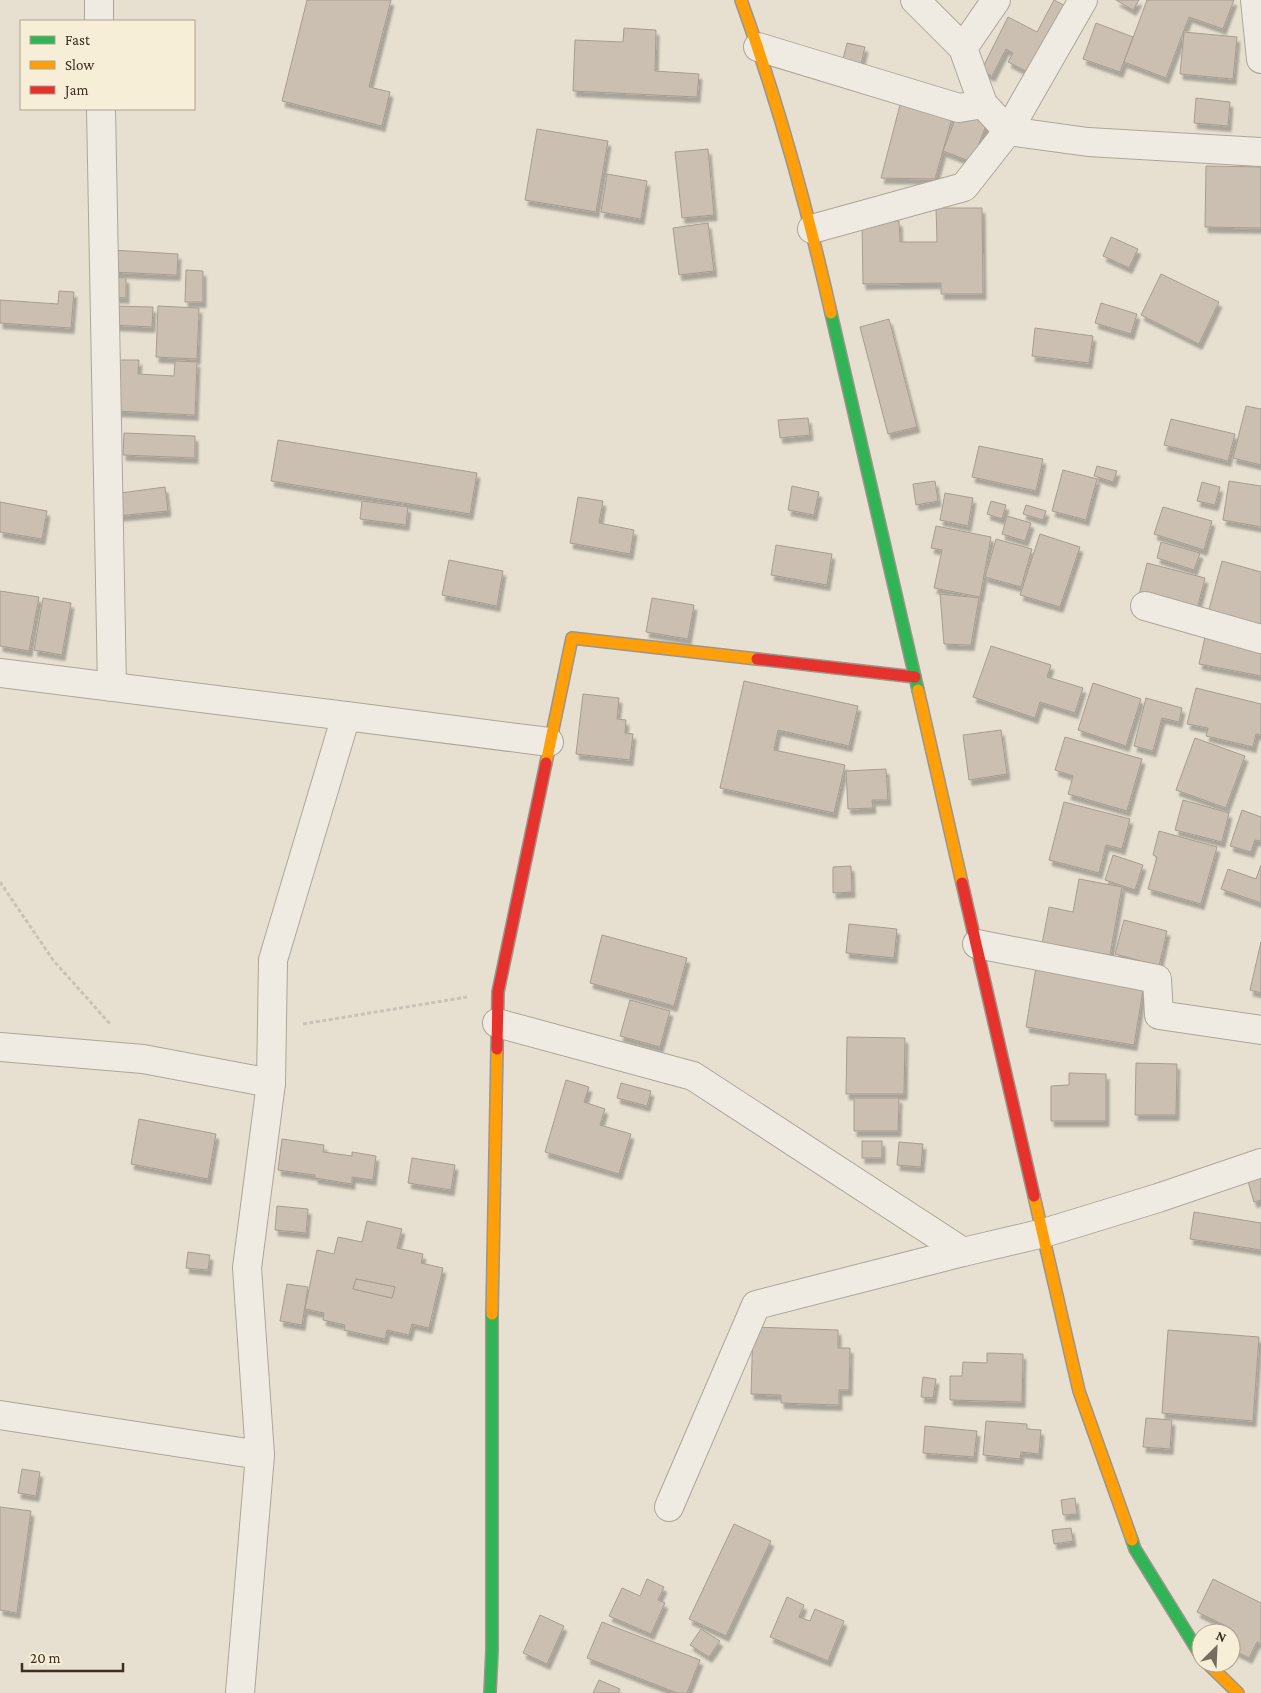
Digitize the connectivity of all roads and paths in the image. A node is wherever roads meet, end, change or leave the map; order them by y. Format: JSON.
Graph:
{"nodes":[{"id":1,"x":99,"y":0,"type":"edge"},
{"id":2,"x":742,"y":0,"type":"edge"},
{"id":3,"x":915,"y":0,"type":"edge"},
{"id":4,"x":996,"y":0,"type":"edge"},
{"id":5,"x":1084,"y":0,"type":"edge"},
{"id":6,"x":1255,"y":0,"type":"edge"},
{"id":7,"x":99,"y":20,"type":"edge"},
{"id":8,"x":758,"y":47,"type":"junction"},
{"id":9,"x":963,"y":48,"type":"junction"},
{"id":10,"x":1261,"y":59,"type":"edge"},
{"id":11,"x":983,"y":104,"type":"junction"},
{"id":12,"x":101,"y":110,"type":"edge"},
{"id":13,"x":1008,"y":131,"type":"junction"},
{"id":14,"x":1261,"y":152,"type":"edge"},
{"id":15,"x":812,"y":229,"type":"junction"},
{"id":16,"x":1144,"y":606,"type":"dead end"},
{"id":17,"x":1261,"y":639,"type":"edge"},
{"id":18,"x":0,"y":673,"type":"edge"},
{"id":19,"x":915,"y":677,"type":"junction"},
{"id":20,"x":112,"y":687,"type":"junction"},
{"id":21,"x":346,"y":716,"type":"junction"},
{"id":22,"x":550,"y":742,"type":"junction"},
{"id":23,"x":0,"y":882,"type":"edge"},
{"id":24,"x":977,"y":944,"type":"junction"},
{"id":25,"x":498,"y":992,"type":"junction"},
{"id":26,"x":497,"y":1023,"type":"junction"},
{"id":27,"x":110,"y":1024,"type":"dead end"},
{"id":28,"x":272,"y":1029,"type":"junction"},
{"id":29,"x":1261,"y":1030,"type":"edge"},
{"id":30,"x":0,"y":1047,"type":"edge"},
{"id":31,"x":271,"y":1084,"type":"junction"},
{"id":32,"x":1261,"y":1163,"type":"edge"},
{"id":33,"x":1044,"y":1233,"type":"junction"},
{"id":34,"x":963,"y":1252,"type":"junction"},
{"id":35,"x":0,"y":1415,"type":"edge"},
{"id":36,"x":260,"y":1455,"type":"junction"},
{"id":37,"x":670,"y":1507,"type":"dead end"},
{"id":38,"x":1191,"y":1640,"type":"edge"},
{"id":39,"x":1217,"y":1673,"type":"edge"},
{"id":40,"x":240,"y":1693,"type":"edge"},
{"id":41,"x":490,"y":1693,"type":"edge"},
{"id":42,"x":1238,"y":1693,"type":"edge"}],
"edges":[{"from":1,"to":7,"type":"street"},
{"from":2,"to":8,"type":"street"},
{"from":3,"to":9,"type":"street"},
{"from":4,"to":9,"type":"street"},
{"from":5,"to":13,"type":"street"},
{"from":6,"to":10,"type":"street"},
{"from":8,"to":11,"type":"street"},
{"from":8,"to":15,"type":"street"},
{"from":9,"to":11,"type":"street"},
{"from":11,"to":13,"type":"street"},
{"from":12,"to":20,"type":"street"},
{"from":13,"to":14,"type":"street"},
{"from":13,"to":15,"type":"street"},
{"from":15,"to":19,"type":"street"},
{"from":16,"to":17,"type":"street"},
{"from":18,"to":20,"type":"street"},
{"from":19,"to":22,"type":"street"},
{"from":19,"to":24,"type":"street"},
{"from":20,"to":21,"type":"street"},
{"from":21,"to":22,"type":"street"},
{"from":21,"to":28,"type":"street"},
{"from":22,"to":25,"type":"street"},
{"from":23,"to":27,"type":"path"},
{"from":24,"to":29,"type":"street"},
{"from":24,"to":33,"type":"street"},
{"from":25,"to":26,"type":"street"},
{"from":25,"to":28,"type":"path"},
{"from":26,"to":34,"type":"street"},
{"from":26,"to":41,"type":"street"},
{"from":28,"to":31,"type":"street"},
{"from":30,"to":31,"type":"street"},
{"from":31,"to":36,"type":"street"},
{"from":32,"to":33,"type":"street"},
{"from":33,"to":34,"type":"street"},
{"from":33,"to":38,"type":"street"},
{"from":34,"to":37,"type":"street"},
{"from":35,"to":36,"type":"street"},
{"from":36,"to":40,"type":"street"},
{"from":39,"to":42,"type":"street"}]}
